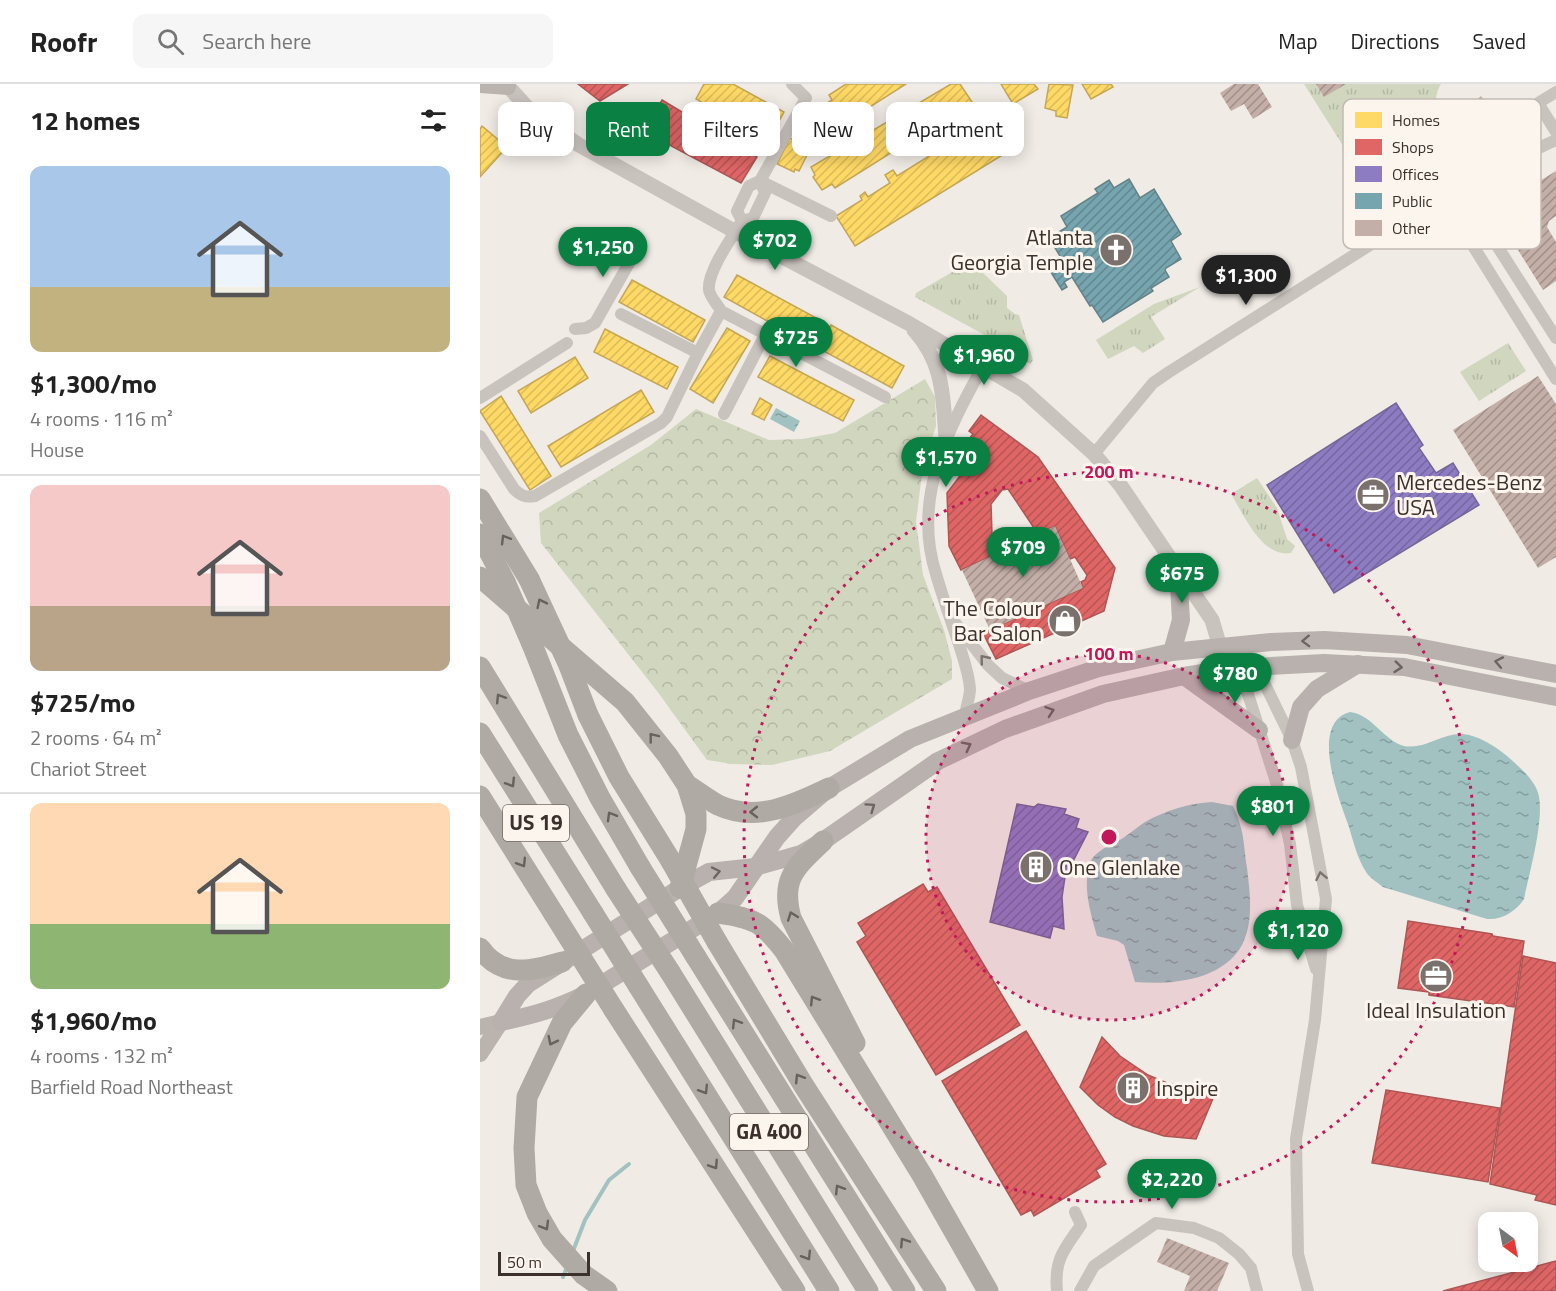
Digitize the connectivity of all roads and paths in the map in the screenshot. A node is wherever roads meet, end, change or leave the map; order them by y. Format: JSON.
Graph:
{"nodes":[{"id":1,"x":792,"y":84,"type":"edge"},
{"id":2,"x":480,"y":85,"type":"edge"},
{"id":3,"x":507,"y":85,"type":"edge"},
{"id":4,"x":1556,"y":92,"type":"edge"},
{"id":5,"x":1541,"y":101,"type":"edge"},
{"id":6,"x":1541,"y":108,"type":"edge"},
{"id":7,"x":1556,"y":132,"type":"edge"},
{"id":8,"x":1556,"y":140,"type":"edge"},
{"id":9,"x":1541,"y":146,"type":"edge"},
{"id":10,"x":760,"y":181,"type":"junction"},
{"id":11,"x":831,"y":216,"type":"dead end"},
{"id":12,"x":738,"y":226,"type":"junction"},
{"id":13,"x":641,"y":243,"type":"dead end"},
{"id":14,"x":1364,"y":249,"type":"edge"},
{"id":15,"x":1475,"y":249,"type":"edge"},
{"id":16,"x":1500,"y":249,"type":"edge"},
{"id":17,"x":722,"y":311,"type":"junction"},
{"id":18,"x":621,"y":314,"type":"dead end"},
{"id":19,"x":908,"y":323,"type":"junction"},
{"id":20,"x":575,"y":329,"type":"dead end"},
{"id":21,"x":765,"y":335,"type":"junction"},
{"id":22,"x":1556,"y":338,"type":"edge"},
{"id":23,"x":567,"y":343,"type":"dead end"},
{"id":24,"x":698,"y":353,"type":"junction"},
{"id":25,"x":983,"y":366,"type":"junction"},
{"id":26,"x":1556,"y":379,"type":"edge"},
{"id":27,"x":885,"y":397,"type":"dead end"},
{"id":28,"x":480,"y":398,"type":"edge"},
{"id":29,"x":724,"y":414,"type":"dead end"},
{"id":30,"x":480,"y":436,"type":"edge"},
{"id":31,"x":946,"y":439,"type":"junction"},
{"id":32,"x":1099,"y":460,"type":"junction"},
{"id":33,"x":480,"y":500,"type":"edge"},
{"id":34,"x":480,"y":534,"type":"edge"},
{"id":35,"x":1178,"y":568,"type":"junction"},
{"id":36,"x":480,"y":577,"type":"edge"},
{"id":37,"x":950,"y":616,"type":"junction"},
{"id":38,"x":1214,"y":624,"type":"junction"},
{"id":39,"x":1240,"y":645,"type":"junction"},
{"id":40,"x":1220,"y":647,"type":"junction"},
{"id":41,"x":1172,"y":652,"type":"junction"},
{"id":42,"x":1358,"y":663,"type":"junction"},
{"id":43,"x":1256,"y":666,"type":"junction"},
{"id":44,"x":480,"y":667,"type":"edge"},
{"id":45,"x":1234,"y":668,"type":"junction"},
{"id":46,"x":1556,"y":674,"type":"edge"},
{"id":47,"x":1184,"y":676,"type":"junction"},
{"id":48,"x":1029,"y":691,"type":"junction"},
{"id":49,"x":1556,"y":697,"type":"edge"},
{"id":50,"x":965,"y":716,"type":"junction"},
{"id":51,"x":1259,"y":730,"type":"junction"},
{"id":52,"x":480,"y":733,"type":"edge"},
{"id":53,"x":1292,"y":740,"type":"junction"},
{"id":54,"x":687,"y":784,"type":"junction"},
{"id":55,"x":829,"y":788,"type":"junction"},
{"id":56,"x":480,"y":796,"type":"edge"},
{"id":57,"x":823,"y":841,"type":"junction"},
{"id":58,"x":755,"y":867,"type":"junction"},
{"id":59,"x":680,"y":888,"type":"junction"},
{"id":60,"x":593,"y":913,"type":"joint"},
{"id":61,"x":718,"y":914,"type":"junction"},
{"id":62,"x":480,"y":948,"type":"edge"},
{"id":63,"x":562,"y":962,"type":"junction"},
{"id":64,"x":1318,"y":976,"type":"junction"},
{"id":65,"x":586,"y":994,"type":"junction"},
{"id":66,"x":501,"y":1022,"type":"junction"},
{"id":67,"x":480,"y":1027,"type":"edge"},
{"id":68,"x":480,"y":1054,"type":"edge"},
{"id":69,"x":922,"y":1175,"type":"junction"},
{"id":70,"x":1075,"y":1212,"type":"dead end"},
{"id":71,"x":607,"y":1291,"type":"edge"},
{"id":72,"x":795,"y":1291,"type":"edge"},
{"id":73,"x":829,"y":1291,"type":"edge"},
{"id":74,"x":868,"y":1291,"type":"edge"},
{"id":75,"x":905,"y":1291,"type":"edge"},
{"id":76,"x":936,"y":1291,"type":"edge"},
{"id":77,"x":988,"y":1291,"type":"edge"},
{"id":78,"x":1057,"y":1291,"type":"edge"},
{"id":79,"x":1080,"y":1291,"type":"edge"},
{"id":80,"x":1257,"y":1291,"type":"edge"},
{"id":81,"x":1308,"y":1291,"type":"edge"}],
"edges":[{"from":1,"to":10,"type":"street"},
{"from":2,"to":3,"type":"main road"},
{"from":3,"to":12,"type":"street"},
{"from":4,"to":5,"type":"street"},
{"from":6,"to":7,"type":"street"},
{"from":8,"to":9,"type":"street"},
{"from":10,"to":11,"type":"street"},
{"from":10,"to":12,"type":"street"},
{"from":10,"to":12,"type":"street"},
{"from":12,"to":17,"type":"street"},
{"from":12,"to":19,"type":"street"},
{"from":13,"to":20,"type":"street"},
{"from":14,"to":32,"type":"street"},
{"from":15,"to":26,"type":"street"},
{"from":16,"to":22,"type":"street"},
{"from":17,"to":21,"type":"street"},
{"from":17,"to":24,"type":"street"},
{"from":18,"to":24,"type":"street"},
{"from":19,"to":25,"type":"street"},
{"from":19,"to":31,"type":"street"},
{"from":21,"to":27,"type":"street"},
{"from":21,"to":29,"type":"street"},
{"from":23,"to":28,"type":"street"},
{"from":24,"to":30,"type":"street"},
{"from":25,"to":31,"type":"street"},
{"from":25,"to":32,"type":"street"},
{"from":31,"to":37,"type":"street"},
{"from":32,"to":35,"type":"street"},
{"from":76,"to":33,"type":"highway","one_way":true,"bridge":true},
{"from":75,"to":34,"type":"highway","one_way":true,"bridge":true},
{"from":35,"to":38,"type":"street"},
{"from":35,"to":41,"type":"main road"},
{"from":54,"to":36,"type":"highway","one_way":true},
{"from":48,"to":37,"type":"street","one_way":true},
{"from":37,"to":50,"type":"street"},
{"from":38,"to":39,"type":"street"},
{"from":38,"to":40,"type":"street"},
{"from":39,"to":40,"type":"main road"},
{"from":39,"to":43,"type":"street"},
{"from":46,"to":39,"type":"main road","one_way":true},
{"from":40,"to":41,"type":"main road"},
{"from":40,"to":45,"type":"street"},
{"from":41,"to":48,"type":"main road"},
{"from":42,"to":43,"type":"main road"},
{"from":42,"to":49,"type":"main road","one_way":true},
{"from":42,"to":53,"type":"main road"},
{"from":43,"to":45,"type":"main road"},
{"from":43,"to":53,"type":"street"},
{"from":74,"to":44,"type":"highway","number":"GA 400","one_way":true,"bridge":true},
{"from":45,"to":47,"type":"main road"},
{"from":45,"to":51,"type":"street"},
{"from":47,"to":51,"type":"main road"},
{"from":57,"to":47,"type":"main road","one_way":true},
{"from":48,"to":50,"type":"main road"},
{"from":50,"to":55,"type":"main road"},
{"from":51,"to":64,"type":"street"},
{"from":52,"to":60,"type":"highway","number":"US 19","one_way":true},
{"from":64,"to":53,"type":"street","one_way":true},
{"from":55,"to":54,"type":"highway","one_way":true},
{"from":54,"to":59,"type":"highway"},
{"from":55,"to":58,"type":"main road"},
{"from":56,"to":72,"type":"highway","number":"US 19","one_way":true,"bridge":true},
{"from":57,"to":58,"type":"main road"},
{"from":69,"to":57,"type":"highway","one_way":true},
{"from":59,"to":58,"type":"main road","one_way":true},
{"from":58,"to":61,"type":"main road"},
{"from":59,"to":63,"type":"main road"},
{"from":60,"to":73,"type":"highway","number":"GA 400","one_way":true,"bridge":true},
{"from":61,"to":65,"type":"main road"},
{"from":69,"to":61,"type":"highway","one_way":true},
{"from":62,"to":63,"type":"highway"},
{"from":63,"to":66,"type":"main road"},
{"from":64,"to":81,"type":"street"},
{"from":65,"to":66,"type":"main road"},
{"from":65,"to":71,"type":"highway","one_way":true},
{"from":66,"to":67,"type":"main road"},
{"from":66,"to":68,"type":"main road"},
{"from":69,"to":77,"type":"highway"},
{"from":70,"to":78,"type":"street"},
{"from":79,"to":80,"type":"street"}]}
